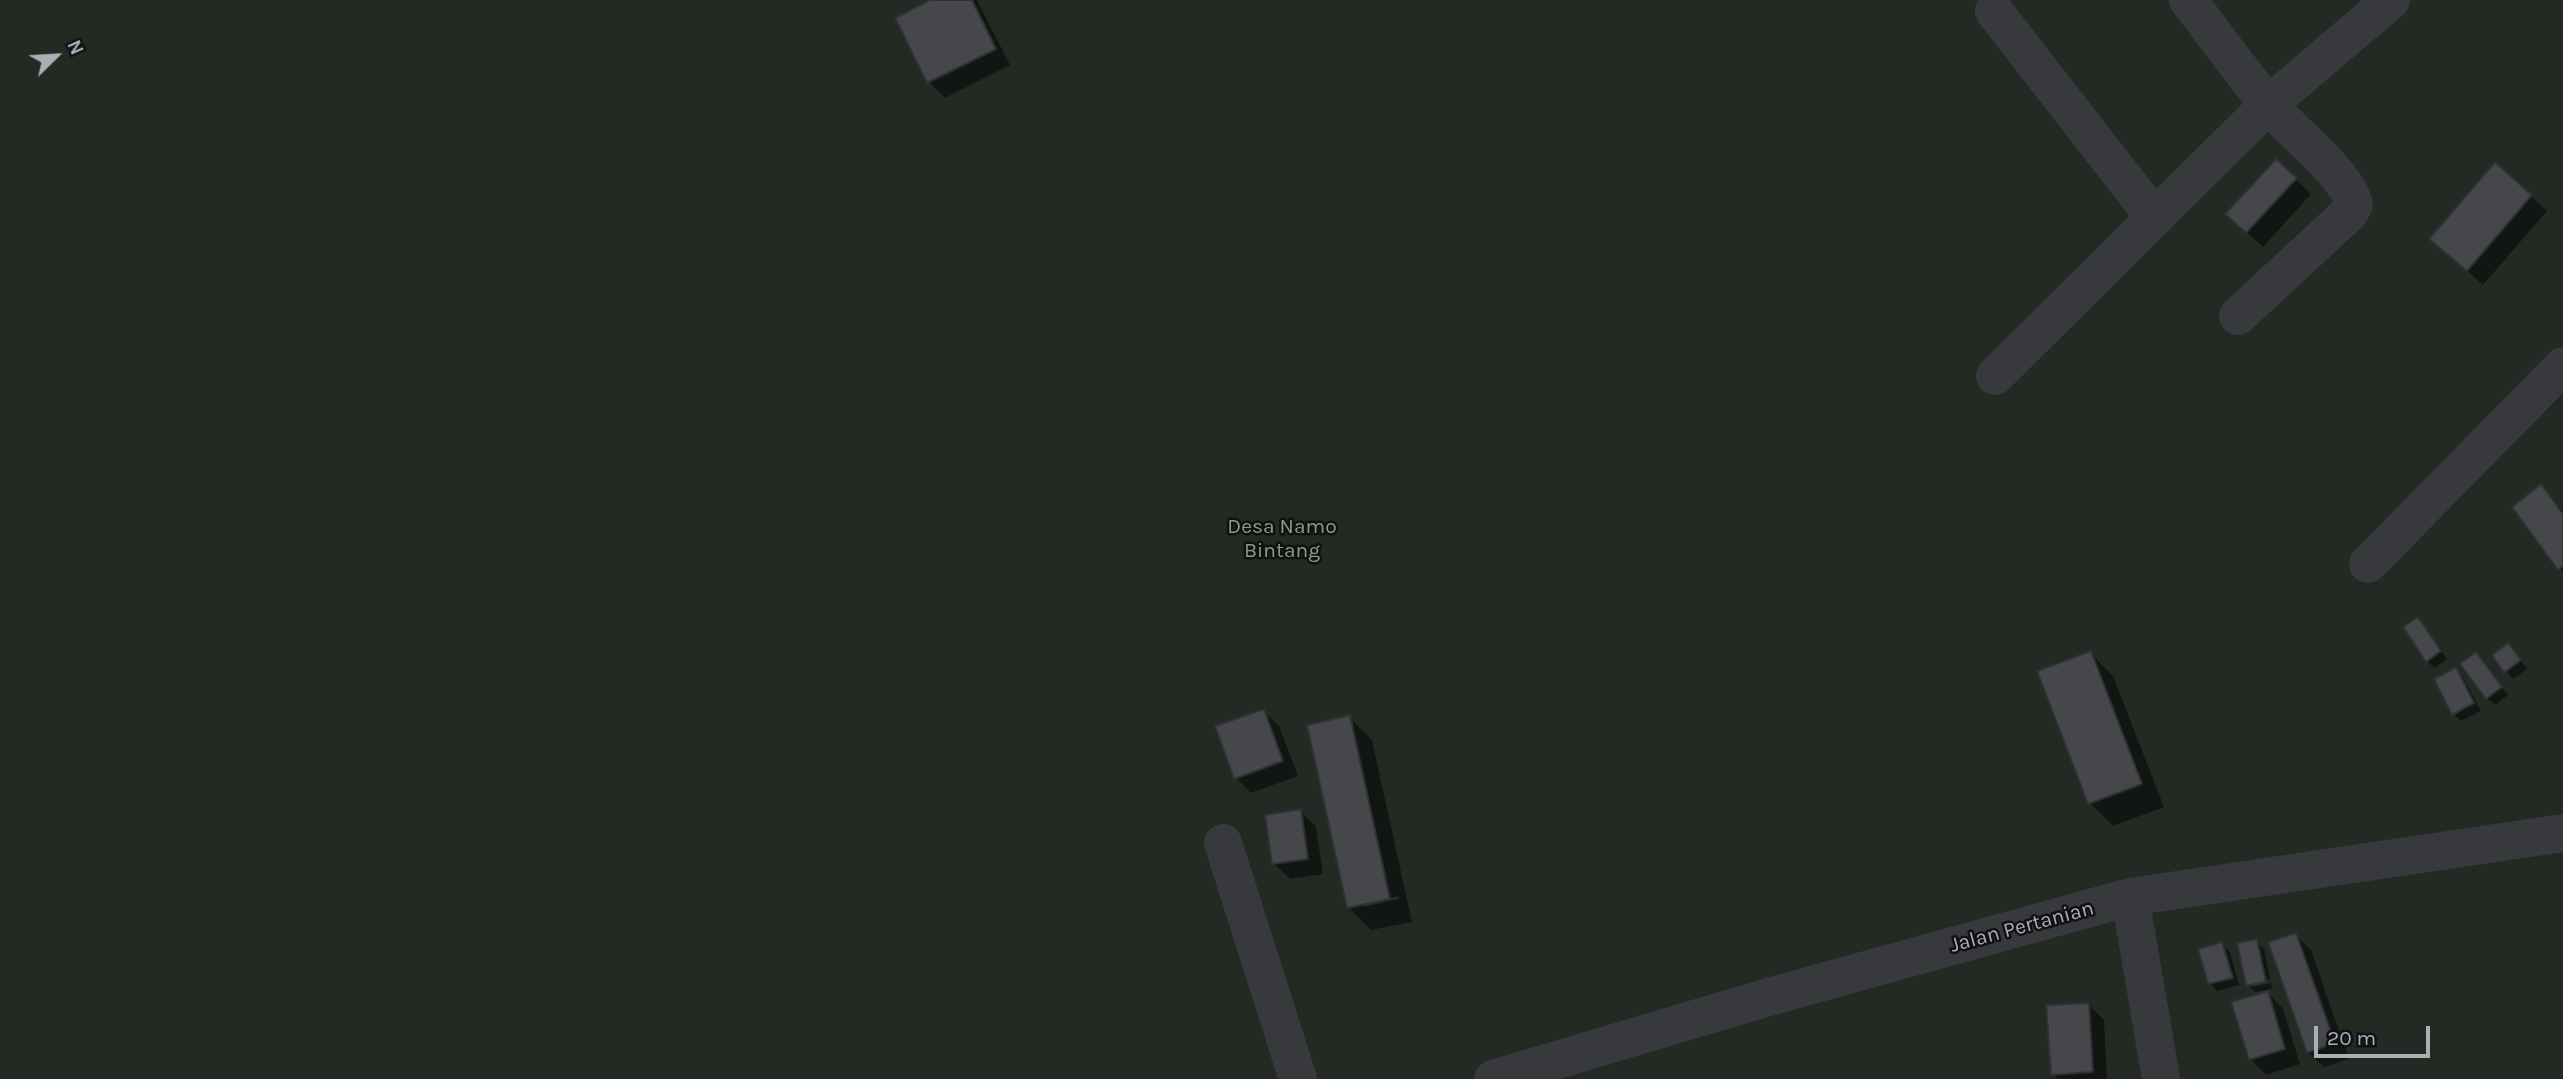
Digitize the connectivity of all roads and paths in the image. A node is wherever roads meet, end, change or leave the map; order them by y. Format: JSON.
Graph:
{"nodes":[{"id":1,"x":2188,"y":0,"type":"edge"},
{"id":2,"x":2391,"y":0,"type":"edge"},
{"id":3,"x":1994,"y":11,"type":"dead end"},
{"id":4,"x":2269,"y":105,"type":"junction"},
{"id":5,"x":2155,"y":218,"type":"junction"},
{"id":6,"x":2238,"y":316,"type":"dead end"},
{"id":7,"x":2563,"y":366,"type":"edge"},
{"id":8,"x":1995,"y":376,"type":"dead end"},
{"id":9,"x":2368,"y":564,"type":"dead end"},
{"id":10,"x":2563,"y":833,"type":"edge"},
{"id":11,"x":1223,"y":843,"type":"dead end"},
{"id":12,"x":2130,"y":897,"type":"junction"},
{"id":13,"x":1298,"y":1079,"type":"edge"},
{"id":14,"x":1493,"y":1079,"type":"edge"},
{"id":15,"x":2161,"y":1079,"type":"edge"}],
"edges":[{"from":1,"to":4,"type":"street"},
{"from":2,"to":4,"type":"street"},
{"from":3,"to":5,"type":"street"},
{"from":4,"to":5,"type":"street"},
{"from":4,"to":6,"type":"street"},
{"from":5,"to":8,"type":"street"},
{"from":7,"to":9,"type":"street"},
{"from":10,"to":12,"type":"street","name":"Jalan Pertanian"},
{"from":11,"to":13,"type":"street"},
{"from":12,"to":14,"type":"street","name":"Jalan Pertanian"},
{"from":12,"to":15,"type":"street"}]}
